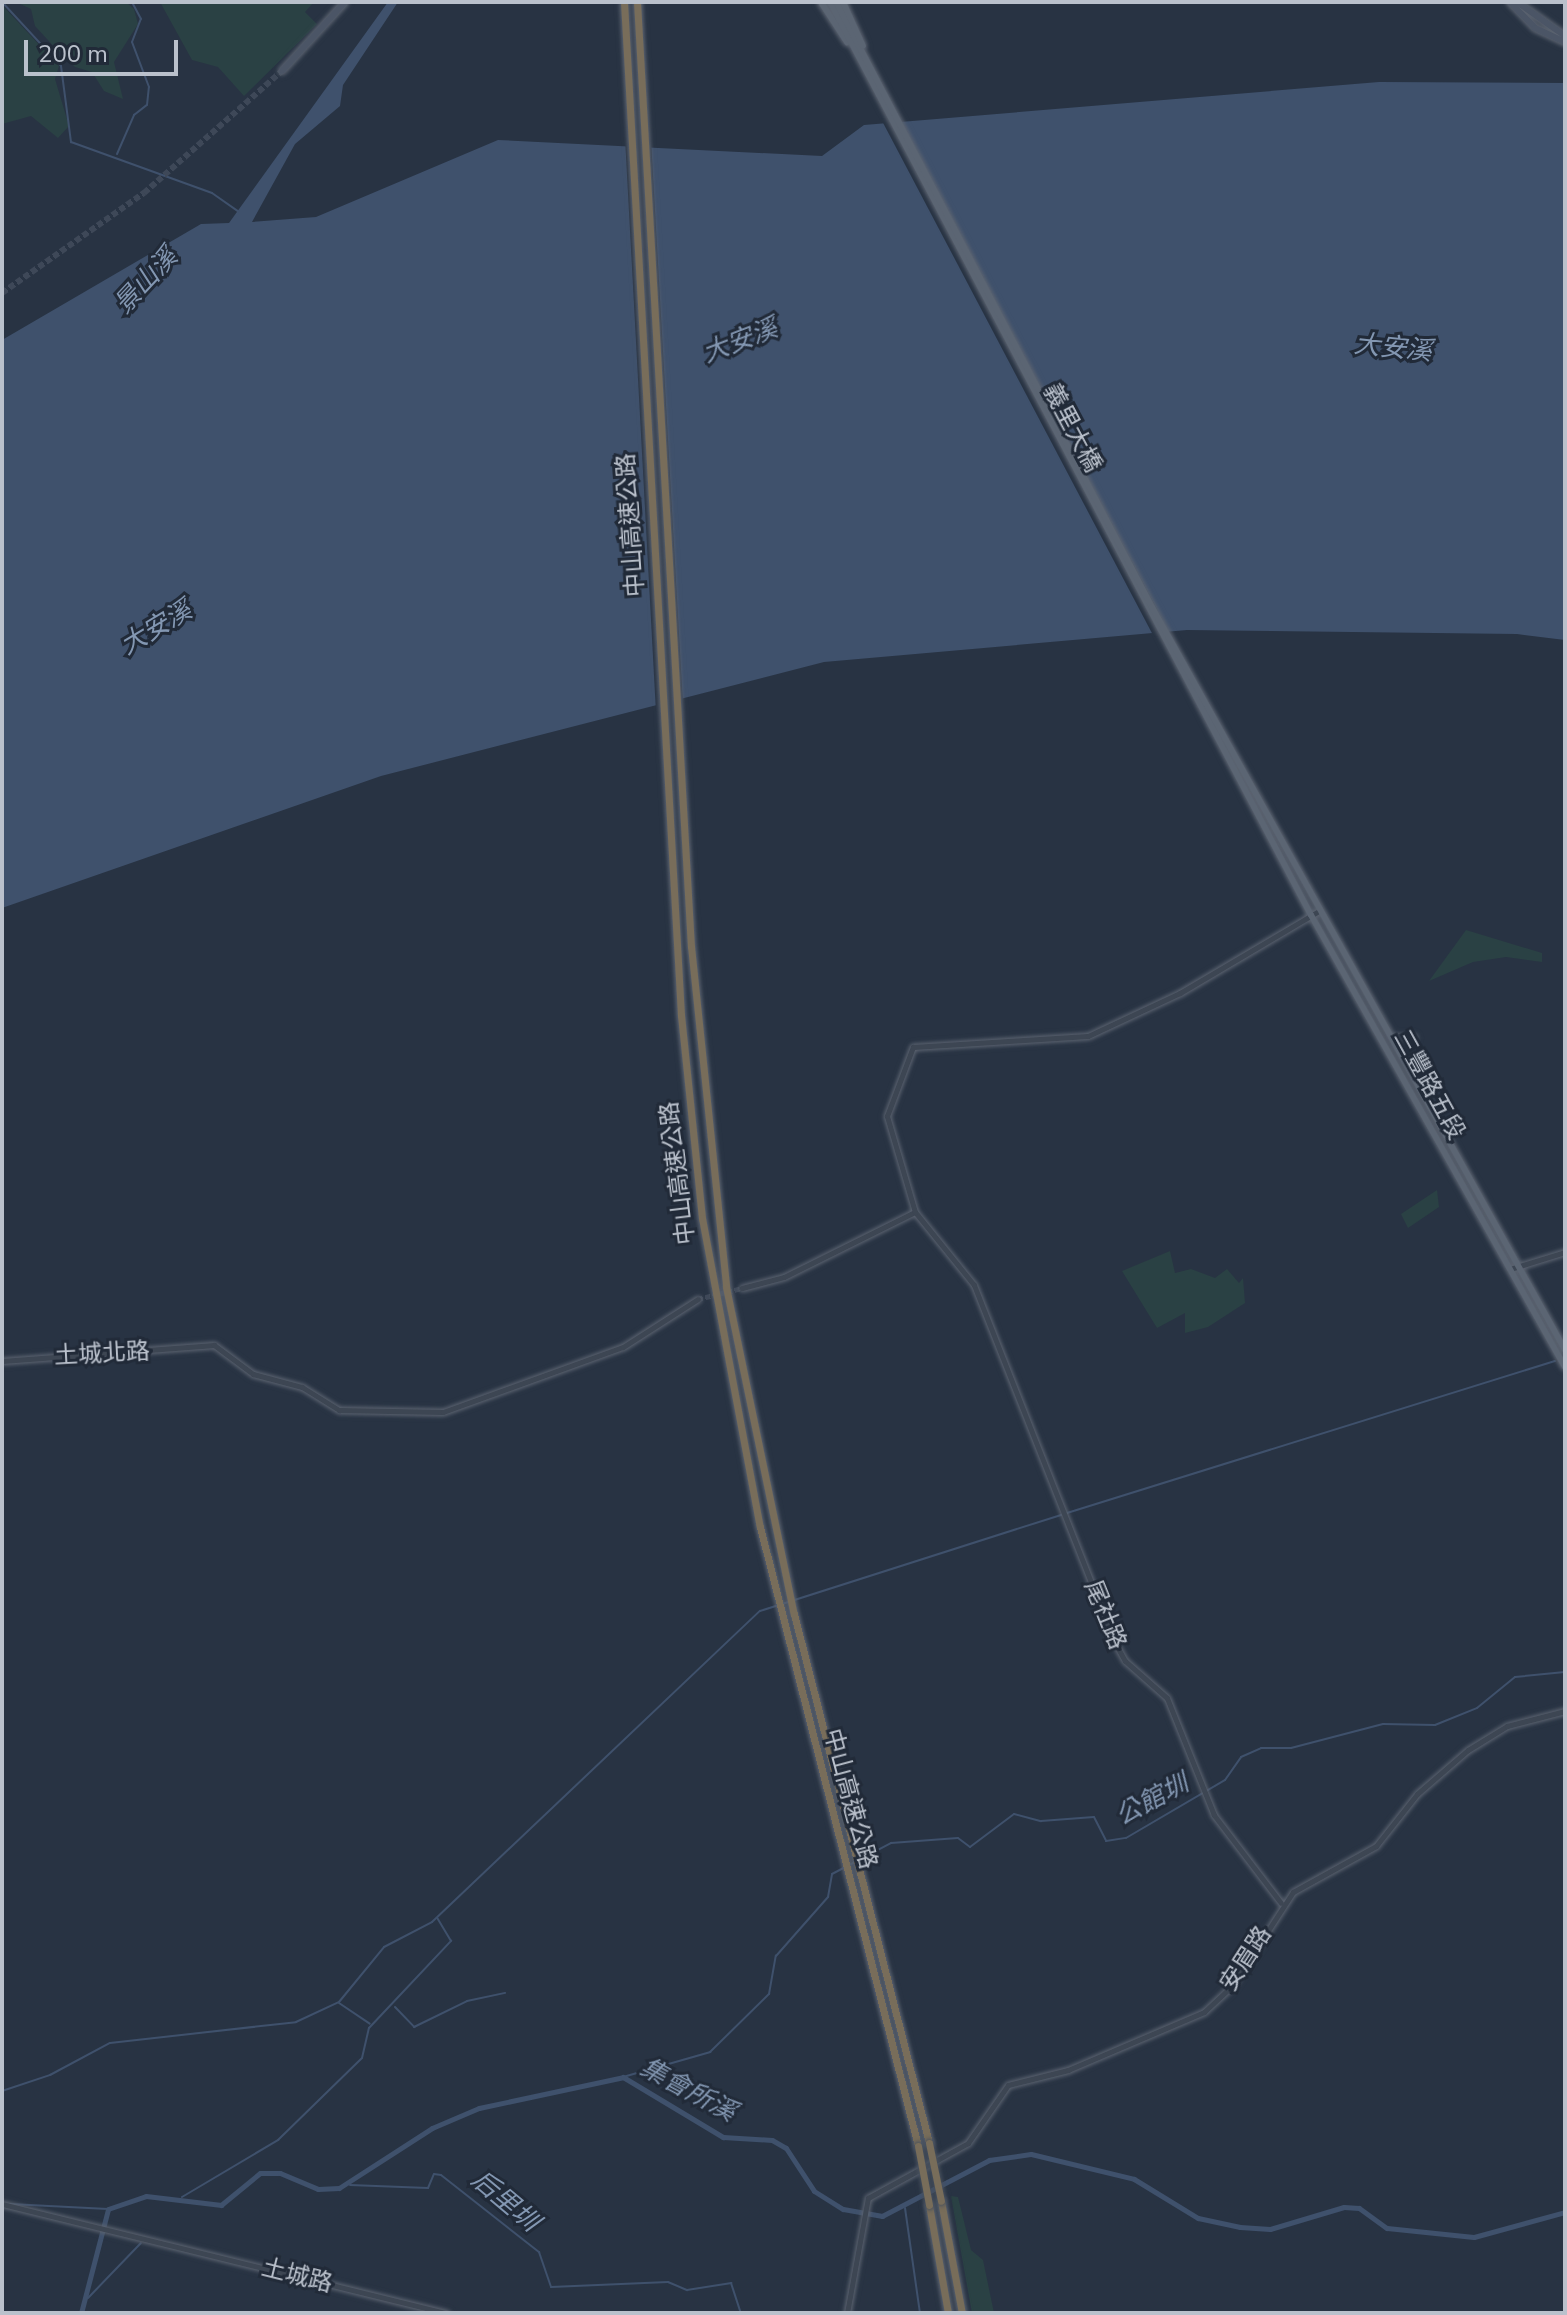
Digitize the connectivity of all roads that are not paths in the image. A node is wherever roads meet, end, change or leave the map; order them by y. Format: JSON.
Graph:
{"nodes":[{"id":1,"x":345,"y":2,"type":"edge"},
{"id":2,"x":624,"y":2,"type":"edge"},
{"id":3,"x":637,"y":2,"type":"edge"},
{"id":4,"x":821,"y":2,"type":"edge"},
{"id":5,"x":830,"y":2,"type":"edge"},
{"id":6,"x":836,"y":2,"type":"edge"},
{"id":7,"x":843,"y":2,"type":"edge"},
{"id":8,"x":1510,"y":2,"type":"edge"},
{"id":9,"x":1517,"y":2,"type":"edge"},
{"id":10,"x":1565,"y":39,"type":"edge"},
{"id":11,"x":855,"y":50,"type":"junction"},
{"id":12,"x":865,"y":54,"type":"junction"},
{"id":13,"x":282,"y":71,"type":"tunnel mouth"},
{"id":14,"x":1263,"y":818,"type":"junction"},
{"id":15,"x":1314,"y":913,"type":"junction"},
{"id":16,"x":1392,"y":1038,"type":"junction"},
{"id":17,"x":1414,"y":1038,"type":"dead end"},
{"id":18,"x":915,"y":1212,"type":"junction"},
{"id":19,"x":1565,"y":1252,"type":"edge"},
{"id":20,"x":1513,"y":1268,"type":"junction"},
{"id":21,"x":742,"y":1288,"type":"tunnel mouth"},
{"id":22,"x":698,"y":1299,"type":"tunnel mouth"},
{"id":23,"x":1565,"y":1350,"type":"edge"},
{"id":24,"x":2,"y":1361,"type":"edge"},
{"id":25,"x":1565,"y":1367,"type":"edge"},
{"id":26,"x":1565,"y":1711,"type":"edge"},
{"id":27,"x":1281,"y":1903,"type":"junction"},
{"id":28,"x":2,"y":2204,"type":"edge"},
{"id":29,"x":447,"y":2313,"type":"edge"},
{"id":30,"x":847,"y":2313,"type":"edge"},
{"id":31,"x":948,"y":2313,"type":"edge"},
{"id":32,"x":962,"y":2313,"type":"edge"}],
"edges":[{"from":1,"to":13,"type":"main road"},
{"from":2,"to":31,"type":"highway","name":"中山高速公路","bridge":true},
{"from":3,"to":32,"type":"highway","name":"中山高速公路","bridge":true},
{"from":4,"to":11,"type":"main road"},
{"from":5,"to":11,"type":"main road"},
{"from":6,"to":12,"type":"main road"},
{"from":7,"to":12,"type":"main road"},
{"from":8,"to":10,"type":"main road"},
{"from":9,"to":10,"type":"main road"},
{"from":11,"to":14,"type":"main road","name":"義里大橋"},
{"from":12,"to":14,"type":"main road","name":"義里大橋"},
{"from":14,"to":15,"type":"main road","name":"三豐路五段"},
{"from":15,"to":16,"type":"main road","name":"三豐路五段"},
{"from":15,"to":18,"type":"street"},
{"from":15,"to":20,"type":"main road","name":"三豐路五段"},
{"from":16,"to":17,"type":"main road"},
{"from":16,"to":20,"type":"main road","name":"三豐路五段"},
{"from":18,"to":21,"type":"street"},
{"from":18,"to":27,"type":"street","name":"尾社路"},
{"from":19,"to":20,"type":"street"},
{"from":20,"to":23,"type":"main road","name":"三豐路五段"},
{"from":20,"to":25,"type":"main road","name":"三豐路五段"},
{"from":22,"to":24,"type":"street","name":"土城北路"},
{"from":26,"to":27,"type":"street","name":"安眉路"},
{"from":27,"to":30,"type":"street","name":"安眉路"},
{"from":28,"to":29,"type":"street","name":"土城路"}]}
